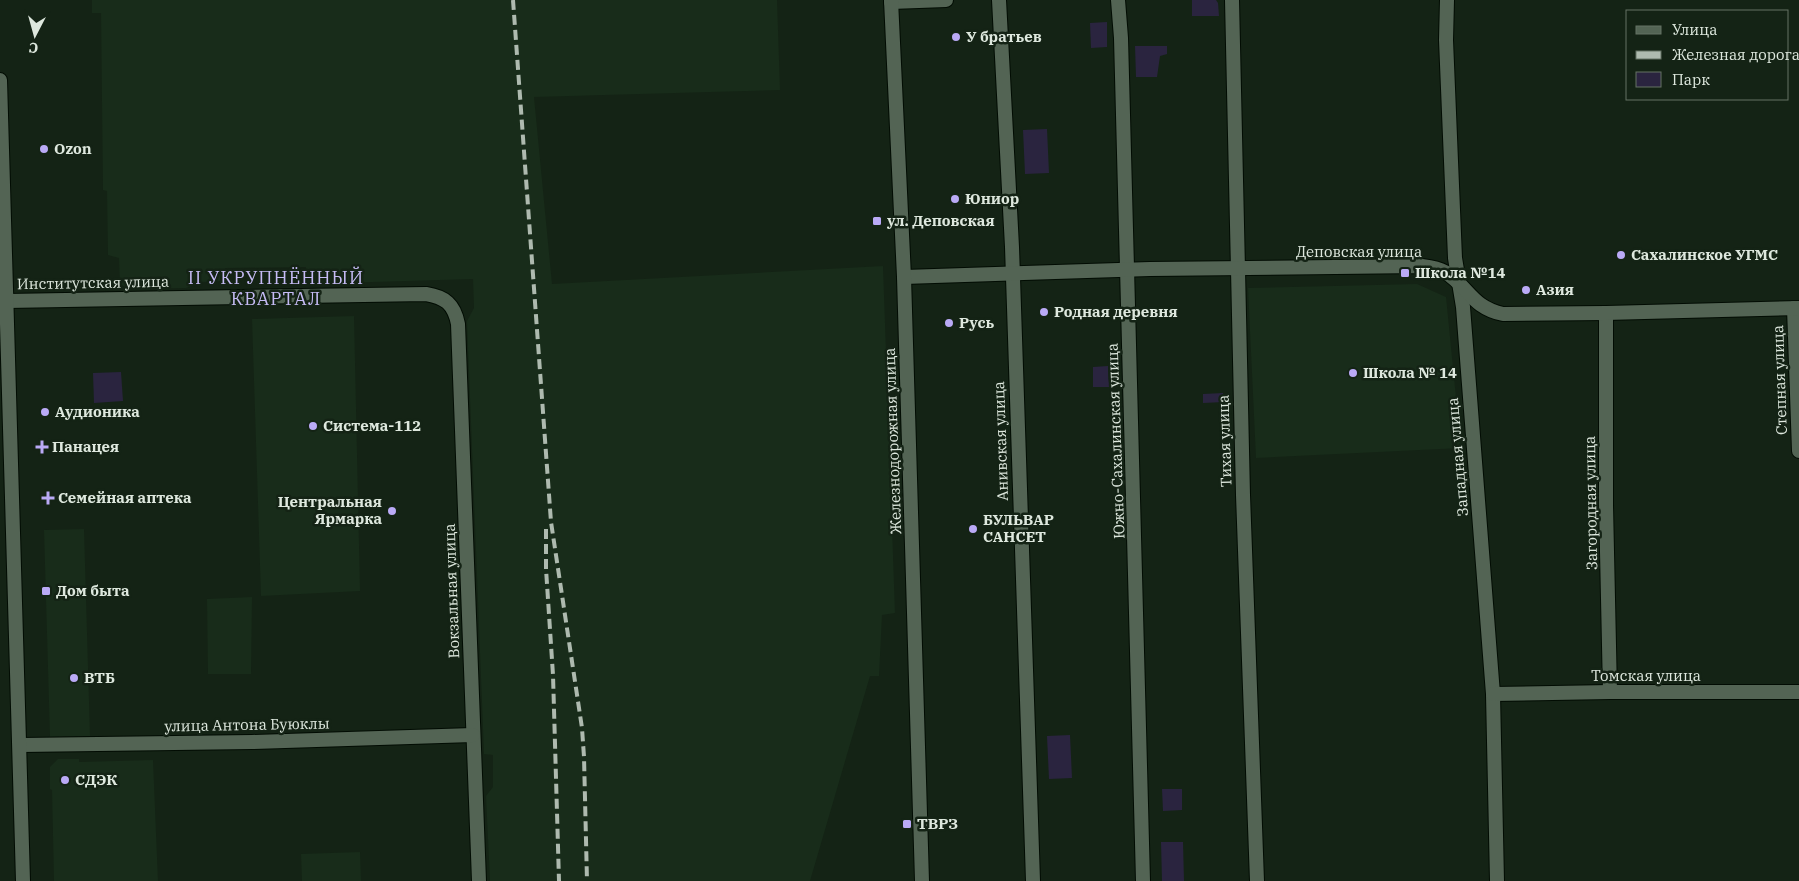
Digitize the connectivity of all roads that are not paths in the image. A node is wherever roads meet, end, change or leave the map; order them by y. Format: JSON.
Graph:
{"nodes":[{"id":1,"x":946,"y":0,"type":"edge"},
{"id":2,"x":999,"y":0,"type":"edge"},
{"id":3,"x":1118,"y":0,"type":"edge"},
{"id":4,"x":1232,"y":0,"type":"edge"},
{"id":5,"x":1447,"y":0,"type":"edge"},
{"id":6,"x":891,"y":1,"type":"edge"},
{"id":7,"x":0,"y":80,"type":"edge"},
{"id":8,"x":1237,"y":269,"type":"junction"},
{"id":9,"x":1126,"y":270,"type":"junction"},
{"id":10,"x":1013,"y":274,"type":"junction"},
{"id":11,"x":904,"y":277,"type":"junction"},
{"id":12,"x":1458,"y":284,"type":"junction"},
{"id":13,"x":7,"y":301,"type":"junction"},
{"id":14,"x":448,"y":302,"type":"joint"},
{"id":15,"x":1797,"y":308,"type":"edge"},
{"id":16,"x":1606,"y":313,"type":"junction"},
{"id":17,"x":1799,"y":451,"type":"edge"},
{"id":18,"x":1610,"y":692,"type":"junction"},
{"id":19,"x":1799,"y":692,"type":"edge"},
{"id":20,"x":1493,"y":694,"type":"junction"},
{"id":21,"x":473,"y":736,"type":"junction"},
{"id":22,"x":21,"y":745,"type":"junction"},
{"id":23,"x":23,"y":881,"type":"edge"},
{"id":24,"x":479,"y":881,"type":"edge"},
{"id":25,"x":922,"y":881,"type":"edge"},
{"id":26,"x":1033,"y":881,"type":"edge"},
{"id":27,"x":1143,"y":881,"type":"edge"},
{"id":28,"x":1257,"y":881,"type":"edge"},
{"id":29,"x":1497,"y":881,"type":"edge"}],
"edges":[{"from":1,"to":6,"type":"street"},
{"from":2,"to":10,"type":"street","name":"Анивская улица"},
{"from":3,"to":9,"type":"street","name":"Южно-Сахалинская улица"},
{"from":4,"to":8,"type":"street","name":"Тихая улица"},
{"from":5,"to":12,"type":"street","name":"Западная улица"},
{"from":6,"to":11,"type":"street","name":"Железнодорожная улица"},
{"from":7,"to":13,"type":"street"},
{"from":8,"to":9,"type":"street","name":"Деповская улица"},
{"from":8,"to":12,"type":"street","name":"Деповская улица"},
{"from":8,"to":28,"type":"street","name":"Тихая улица"},
{"from":9,"to":10,"type":"street","name":"Деповская улица"},
{"from":9,"to":27,"type":"street","name":"Южно-Сахалинская улица"},
{"from":10,"to":11,"type":"street","name":"Деповская улица"},
{"from":10,"to":26,"type":"street","name":"Анивская улица"},
{"from":11,"to":25,"type":"street","name":"Железнодорожная улица"},
{"from":12,"to":16,"type":"street","name":"Деповская улица"},
{"from":12,"to":20,"type":"street","name":"Западная улица"},
{"from":13,"to":14,"type":"street","name":"Институтская улица"},
{"from":13,"to":22,"type":"street"},
{"from":14,"to":21,"type":"street","name":"Вокзальная улица"},
{"from":15,"to":16,"type":"street","name":"Деповская улица"},
{"from":15,"to":17,"type":"street","name":"Степная улица"},
{"from":16,"to":18,"type":"street","name":"Загородная улица"},
{"from":18,"to":19,"type":"street","name":"Томская улица"},
{"from":18,"to":20,"type":"street","name":"Томская улица"},
{"from":20,"to":29,"type":"street","name":"Западная улица"},
{"from":21,"to":22,"type":"street","name":"улица Антона Буюклы"},
{"from":21,"to":24,"type":"street","name":"Вокзальная улица"},
{"from":22,"to":23,"type":"street"}]}
